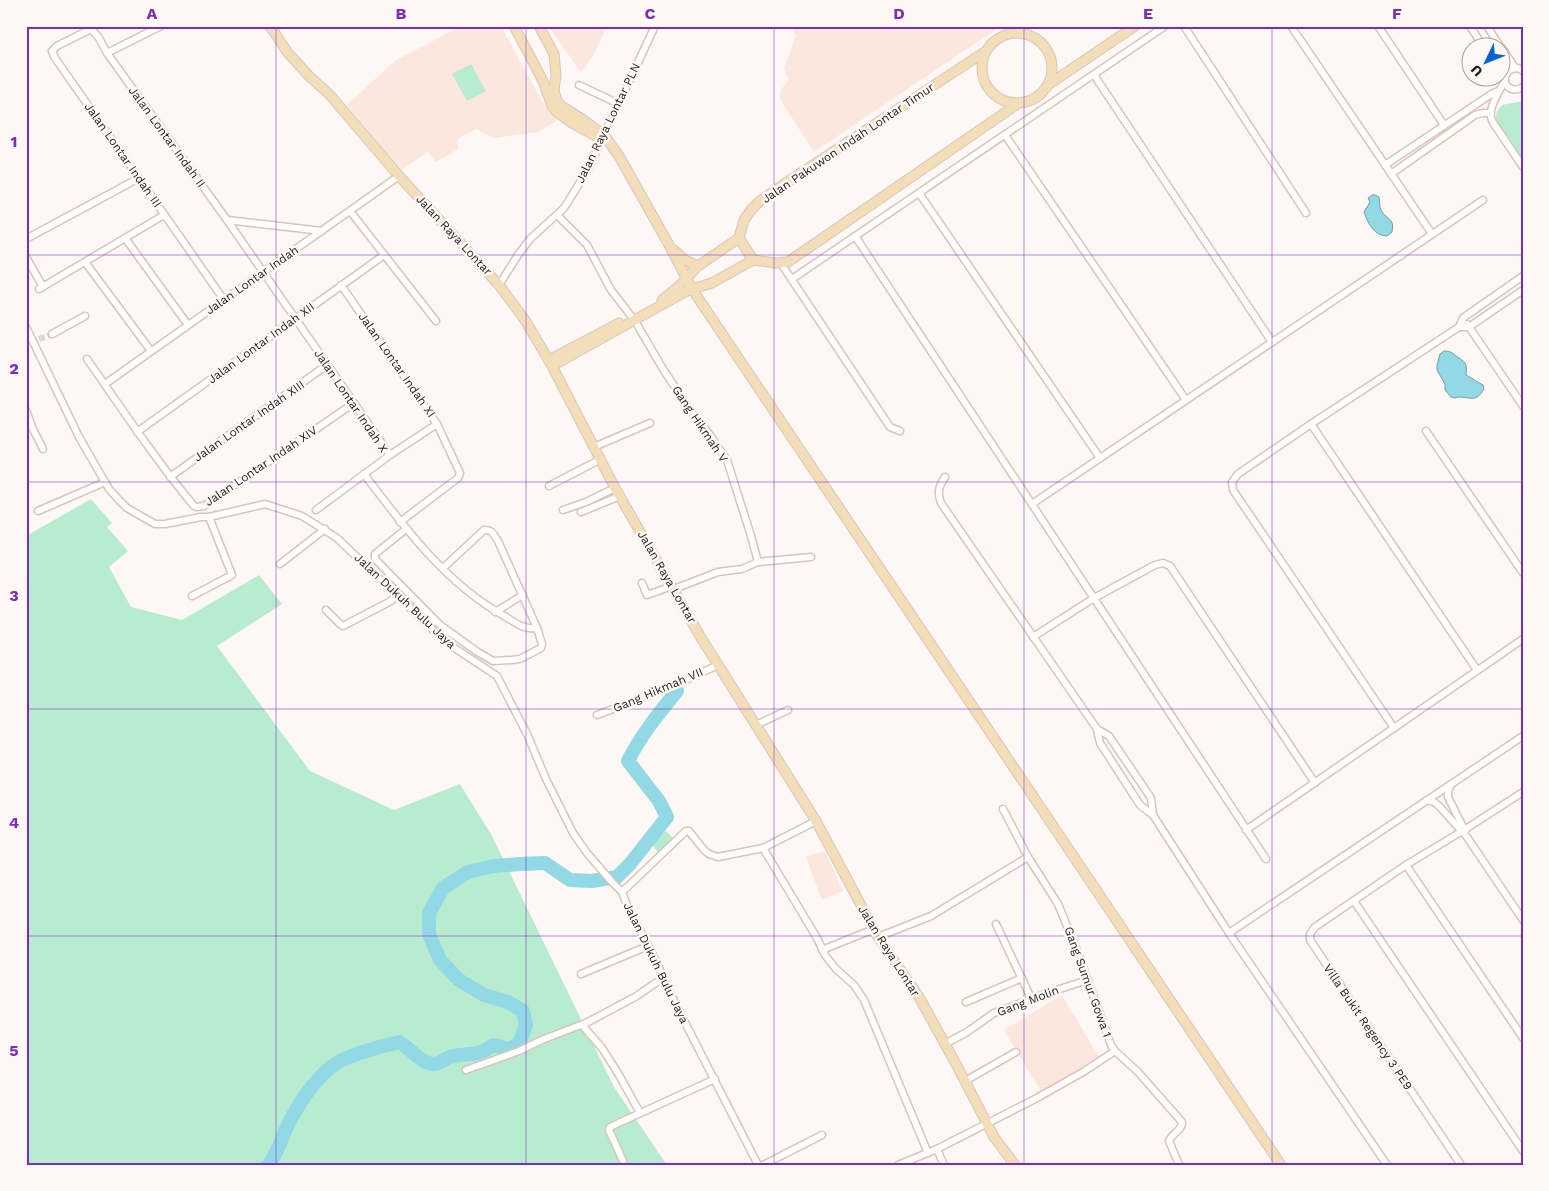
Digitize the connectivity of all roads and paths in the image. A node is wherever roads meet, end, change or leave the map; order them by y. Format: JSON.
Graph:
{"nodes":[{"id":1,"x":161,"y":26,"type":"edge"},
{"id":2,"x":270,"y":26,"type":"edge"},
{"id":3,"x":514,"y":26,"type":"edge"},
{"id":4,"x":539,"y":26,"type":"edge"},
{"id":5,"x":655,"y":26,"type":"edge"},
{"id":6,"x":1025,"y":26,"type":"edge"},
{"id":7,"x":1135,"y":26,"type":"edge"},
{"id":8,"x":1165,"y":26,"type":"edge"},
{"id":9,"x":1184,"y":26,"type":"edge"},
{"id":10,"x":1291,"y":26,"type":"edge"},
{"id":11,"x":1378,"y":26,"type":"edge"},
{"id":12,"x":1470,"y":26,"type":"edge"},
{"id":13,"x":1487,"y":26,"type":"edge"},
{"id":14,"x":95,"y":32,"type":"joint"},
{"id":15,"x":1015,"y":32,"type":"junction"},
{"id":16,"x":1478,"y":38,"type":"edge"},
{"id":17,"x":1495,"y":38,"type":"edge"},
{"id":18,"x":986,"y":51,"type":"junction"},
{"id":19,"x":107,"y":53,"type":"junction"},
{"id":20,"x":1512,"y":64,"type":"edge"},
{"id":21,"x":1515,"y":68,"type":"junction"},
{"id":22,"x":1512,"y":69,"type":"edge"},
{"id":23,"x":1523,"y":71,"type":"edge"},
{"id":24,"x":1094,"y":75,"type":"junction"},
{"id":25,"x":579,"y":85,"type":"dead end"},
{"id":26,"x":1048,"y":85,"type":"junction"},
{"id":27,"x":1523,"y":87,"type":"edge"},
{"id":28,"x":1500,"y":88,"type":"edge"},
{"id":29,"x":1511,"y":88,"type":"edge"},
{"id":30,"x":1499,"y":91,"type":"junction"},
{"id":31,"x":1020,"y":102,"type":"junction"},
{"id":32,"x":619,"y":104,"type":"junction"},
{"id":33,"x":1490,"y":113,"type":"junction"},
{"id":34,"x":1444,"y":125,"type":"junction"},
{"id":35,"x":1005,"y":135,"type":"junction"},
{"id":36,"x":605,"y":139,"type":"junction"},
{"id":37,"x":1385,"y":165,"type":"junction"},
{"id":38,"x":1523,"y":166,"type":"edge"},
{"id":39,"x":1391,"y":174,"type":"junction"},
{"id":40,"x":399,"y":176,"type":"junction"},
{"id":41,"x":139,"y":178,"type":"junction"},
{"id":42,"x":919,"y":194,"type":"junction"},
{"id":43,"x":1482,"y":200,"type":"dead end"},
{"id":44,"x":350,"y":211,"type":"junction"},
{"id":45,"x":1306,"y":213,"type":"dead end"},
{"id":46,"x":164,"y":215,"type":"junction"},
{"id":47,"x":557,"y":215,"type":"junction"},
{"id":48,"x":227,"y":220,"type":"junction"},
{"id":49,"x":322,"y":231,"type":"junction"},
{"id":50,"x":1432,"y":234,"type":"junction"},
{"id":51,"x":856,"y":236,"type":"junction"},
{"id":52,"x":126,"y":238,"type":"junction"},
{"id":53,"x":739,"y":238,"type":"junction"},
{"id":54,"x":26,"y":239,"type":"edge"},
{"id":55,"x":669,"y":245,"type":"junction"},
{"id":56,"x":384,"y":254,"type":"junction"},
{"id":57,"x":26,"y":257,"type":"edge"},
{"id":58,"x":753,"y":260,"type":"junction"},
{"id":59,"x":85,"y":262,"type":"junction"},
{"id":60,"x":788,"y":262,"type":"junction"},
{"id":61,"x":698,"y":266,"type":"junction"},
{"id":62,"x":262,"y":273,"type":"junction"},
{"id":63,"x":1523,"y":276,"type":"edge"},
{"id":64,"x":686,"y":278,"type":"junction"},
{"id":65,"x":792,"y":279,"type":"junction"},
{"id":66,"x":499,"y":285,"type":"junction"},
{"id":67,"x":341,"y":286,"type":"junction"},
{"id":68,"x":692,"y":289,"type":"junction"},
{"id":69,"x":1523,"y":290,"type":"edge"},
{"id":70,"x":224,"y":300,"type":"junction"},
{"id":71,"x":85,"y":316,"type":"dead end"},
{"id":72,"x":1462,"y":318,"type":"junction"},
{"id":73,"x":295,"y":319,"type":"junction"},
{"id":74,"x":633,"y":319,"type":"junction"},
{"id":75,"x":436,"y":321,"type":"dead end"},
{"id":76,"x":188,"y":325,"type":"junction"},
{"id":77,"x":26,"y":327,"type":"edge"},
{"id":78,"x":1459,"y":327,"type":"junction"},
{"id":79,"x":1469,"y":327,"type":"junction"},
{"id":80,"x":52,"y":334,"type":"tunnel mouth"},
{"id":81,"x":1272,"y":342,"type":"junction"},
{"id":82,"x":151,"y":351,"type":"junction"},
{"id":83,"x":87,"y":359,"type":"dead end"},
{"id":84,"x":550,"y":363,"type":"junction"},
{"id":85,"x":328,"y":365,"type":"junction"},
{"id":86,"x":105,"y":384,"type":"junction"},
{"id":87,"x":1186,"y":400,"type":"junction"},
{"id":88,"x":354,"y":403,"type":"junction"},
{"id":89,"x":1523,"y":406,"type":"edge"},
{"id":90,"x":26,"y":410,"type":"edge"},
{"id":91,"x":437,"y":424,"type":"junction"},
{"id":92,"x":650,"y":424,"type":"dead end"},
{"id":93,"x":1311,"y":424,"type":"junction"},
{"id":94,"x":900,"y":431,"type":"dead end"},
{"id":95,"x":1426,"y":431,"type":"dead end"},
{"id":96,"x":137,"y":432,"type":"junction"},
{"id":97,"x":594,"y":447,"type":"junction"},
{"id":98,"x":43,"y":449,"type":"dead end"},
{"id":99,"x":390,"y":455,"type":"junction"},
{"id":100,"x":1100,"y":458,"type":"junction"},
{"id":101,"x":598,"y":460,"type":"junction"},
{"id":102,"x":364,"y":474,"type":"junction"},
{"id":103,"x":945,"y":476,"type":"dead end"},
{"id":104,"x":170,"y":477,"type":"junction"},
{"id":105,"x":105,"y":482,"type":"junction"},
{"id":106,"x":549,"y":486,"type":"dead end"},
{"id":107,"x":618,"y":492,"type":"junction"},
{"id":108,"x":1032,"y":504,"type":"junction"},
{"id":109,"x":316,"y":510,"type":"dead end"},
{"id":110,"x":562,"y":510,"type":"dead end"},
{"id":111,"x":38,"y":511,"type":"dead end"},
{"id":112,"x":581,"y":512,"type":"dead end"},
{"id":113,"x":210,"y":516,"type":"junction"},
{"id":114,"x":400,"y":522,"type":"junction"},
{"id":115,"x":325,"y":529,"type":"junction"},
{"id":116,"x":406,"y":529,"type":"junction"},
{"id":117,"x":811,"y":557,"type":"dead end"},
{"id":118,"x":758,"y":562,"type":"junction"},
{"id":119,"x":280,"y":564,"type":"dead end"},
{"id":120,"x":443,"y":568,"type":"junction"},
{"id":121,"x":1523,"y":574,"type":"edge"},
{"id":122,"x":642,"y":583,"type":"dead end"},
{"id":123,"x":673,"y":587,"type":"junction"},
{"id":124,"x":397,"y":595,"type":"junction"},
{"id":125,"x":523,"y":595,"type":"junction"},
{"id":126,"x":192,"y":596,"type":"dead end"},
{"id":127,"x":1094,"y":598,"type":"junction"},
{"id":128,"x":326,"y":610,"type":"dead end"},
{"id":129,"x":495,"y":612,"type":"junction"},
{"id":130,"x":538,"y":628,"type":"junction"},
{"id":131,"x":1033,"y":637,"type":"junction"},
{"id":132,"x":1523,"y":638,"type":"edge"},
{"id":133,"x":718,"y":665,"type":"junction"},
{"id":134,"x":1477,"y":670,"type":"junction"},
{"id":135,"x":788,"y":710,"type":"dead end"},
{"id":136,"x":598,"y":715,"type":"dead end"},
{"id":137,"x":756,"y":725,"type":"junction"},
{"id":138,"x":1394,"y":728,"type":"junction"},
{"id":139,"x":1097,"y":729,"type":"junction"},
{"id":140,"x":1523,"y":736,"type":"edge"},
{"id":141,"x":1315,"y":782,"type":"junction"},
{"id":142,"x":1451,"y":784,"type":"junction"},
{"id":143,"x":1522,"y":794,"type":"edge"},
{"id":144,"x":1427,"y":800,"type":"junction"},
{"id":145,"x":1003,"y":810,"type":"dead end"},
{"id":146,"x":1154,"y":815,"type":"junction"},
{"id":147,"x":816,"y":820,"type":"junction"},
{"id":148,"x":1246,"y":830,"type":"junction"},
{"id":149,"x":1464,"y":833,"type":"junction"},
{"id":150,"x":763,"y":848,"type":"junction"},
{"id":151,"x":1028,"y":857,"type":"junction"},
{"id":152,"x":1266,"y":859,"type":"dead end"},
{"id":153,"x":1406,"y":865,"type":"junction"},
{"id":154,"x":622,"y":892,"type":"junction"},
{"id":155,"x":1354,"y":901,"type":"junction"},
{"id":156,"x":1523,"y":920,"type":"edge"},
{"id":157,"x":996,"y":924,"type":"dead end"},
{"id":158,"x":1229,"y":932,"type":"junction"},
{"id":159,"x":876,"y":933,"type":"junction"},
{"id":160,"x":648,"y":946,"type":"junction"},
{"id":161,"x":822,"y":950,"type":"junction"},
{"id":162,"x":581,"y":974,"type":"dead end"},
{"id":163,"x":663,"y":978,"type":"junction"},
{"id":164,"x":1022,"y":978,"type":"junction"},
{"id":165,"x":1088,"y":980,"type":"junction"},
{"id":166,"x":1032,"y":1000,"type":"junction"},
{"id":167,"x":966,"y":1002,"type":"dead end"},
{"id":168,"x":582,"y":1025,"type":"junction"},
{"id":169,"x":1523,"y":1038,"type":"edge"},
{"id":170,"x":945,"y":1044,"type":"junction"},
{"id":171,"x":1116,"y":1051,"type":"junction"},
{"id":172,"x":1016,"y":1052,"type":"dead end"},
{"id":173,"x":466,"y":1070,"type":"dead end"},
{"id":174,"x":714,"y":1080,"type":"junction"},
{"id":175,"x":965,"y":1081,"type":"junction"},
{"id":176,"x":640,"y":1113,"type":"junction"},
{"id":177,"x":988,"y":1124,"type":"junction"},
{"id":178,"x":822,"y":1135,"type":"dead end"},
{"id":179,"x":937,"y":1149,"type":"junction"},
{"id":180,"x":1523,"y":1151,"type":"edge"},
{"id":181,"x":928,"y":1153,"type":"junction"},
{"id":182,"x":624,"y":1161,"type":"dead end"},
{"id":183,"x":758,"y":1165,"type":"edge"},
{"id":184,"x":764,"y":1165,"type":"edge"},
{"id":185,"x":898,"y":1165,"type":"edge"},
{"id":186,"x":944,"y":1165,"type":"edge"},
{"id":187,"x":1015,"y":1165,"type":"edge"},
{"id":188,"x":1179,"y":1165,"type":"edge"},
{"id":189,"x":1281,"y":1165,"type":"edge"},
{"id":190,"x":1387,"y":1165,"type":"edge"},
{"id":191,"x":1461,"y":1165,"type":"edge"}],
"edges":[{"from":1,"to":19,"type":"street"},
{"from":2,"to":40,"type":"street","name":"Jalan Raya Lontar"},
{"from":3,"to":36,"type":"street"},
{"from":4,"to":36,"type":"street"},
{"from":5,"to":32,"type":"street","name":"Jalan Raya Lontar PLN"},
{"from":6,"to":15,"type":"street"},
{"from":7,"to":26,"type":"street"},
{"from":8,"to":24,"type":"street"},
{"from":9,"to":45,"type":"street"},
{"from":10,"to":37,"type":"street"},
{"from":11,"to":34,"type":"street"},
{"from":12,"to":16,"type":"street"},
{"from":13,"to":17,"type":"street"},
{"from":14,"to":19,"type":"street","name":"Jalan Lontar Indah II"},
{"from":14,"to":41,"type":"street","name":"Jalan Lontar Indah III"},
{"from":15,"to":18,"type":"street"},
{"from":15,"to":26,"type":"street"},
{"from":18,"to":31,"type":"street"},
{"from":18,"to":53,"type":"street","name":"Jalan Pakuwon Indah Lontar Timur"},
{"from":19,"to":48,"type":"street","name":"Jalan Lontar Indah II"},
{"from":20,"to":21,"type":"street"},
{"from":21,"to":22,"type":"street"},
{"from":21,"to":23,"type":"street"},
{"from":24,"to":35,"type":"street"},
{"from":24,"to":81,"type":"street"},
{"from":25,"to":32,"type":"street"},
{"from":26,"to":31,"type":"street"},
{"from":27,"to":29,"type":"street"},
{"from":28,"to":30,"type":"street"},
{"from":30,"to":33,"type":"street"},
{"from":30,"to":34,"type":"street"},
{"from":31,"to":60,"type":"street"},
{"from":32,"to":36,"type":"street","name":"Jalan Raya Lontar PLN"},
{"from":33,"to":38,"type":"street"},
{"from":33,"to":39,"type":"street"},
{"from":34,"to":37,"type":"street"},
{"from":35,"to":42,"type":"street"},
{"from":35,"to":87,"type":"street"},
{"from":36,"to":47,"type":"street","name":"Jalan Raya Lontar PLN"},
{"from":36,"to":55,"type":"street"},
{"from":37,"to":39,"type":"street"},
{"from":39,"to":50,"type":"street"},
{"from":40,"to":44,"type":"street","name":"Jalan Lontar Indah"},
{"from":40,"to":66,"type":"street","name":"Jalan Raya Lontar"},
{"from":41,"to":46,"type":"street","name":"Jalan Lontar Indah III"},
{"from":41,"to":54,"type":"street"},
{"from":42,"to":51,"type":"street"},
{"from":42,"to":100,"type":"street"},
{"from":43,"to":50,"type":"street"},
{"from":44,"to":49,"type":"street","name":"Jalan Lontar Indah"},
{"from":44,"to":56,"type":"street"},
{"from":46,"to":52,"type":"street"},
{"from":46,"to":70,"type":"street","name":"Jalan Lontar Indah III"},
{"from":47,"to":66,"type":"street","name":"Jalan Raya Lontar PLN"},
{"from":47,"to":74,"type":"street","name":"Gang Hikmah V"},
{"from":48,"to":49,"type":"street"},
{"from":48,"to":62,"type":"street","name":"Jalan Lontar Indah II"},
{"from":49,"to":62,"type":"street","name":"Jalan Lontar Indah"},
{"from":50,"to":81,"type":"street"},
{"from":51,"to":65,"type":"street"},
{"from":51,"to":108,"type":"street"},
{"from":52,"to":59,"type":"street"},
{"from":52,"to":76,"type":"street"},
{"from":53,"to":58,"type":"street"},
{"from":53,"to":61,"type":"street"},
{"from":55,"to":61,"type":"street"},
{"from":55,"to":64,"type":"street"},
{"from":56,"to":67,"type":"street","name":"Jalan Lontar Indah XII"},
{"from":56,"to":75,"type":"street"},
{"from":57,"to":59,"type":"street"},
{"from":58,"to":60,"type":"street"},
{"from":58,"to":68,"type":"street"},
{"from":59,"to":82,"type":"street"},
{"from":60,"to":65,"type":"street"},
{"from":61,"to":64,"type":"street"},
{"from":62,"to":70,"type":"street","name":"Jalan Lontar Indah"},
{"from":62,"to":73,"type":"street","name":"Jalan Lontar Indah X"},
{"from":63,"to":72,"type":"street"},
{"from":64,"to":68,"type":"street"},
{"from":64,"to":74,"type":"street"},
{"from":65,"to":94,"type":"street"},
{"from":66,"to":84,"type":"street","name":"Jalan Raya Lontar"},
{"from":67,"to":73,"type":"street","name":"Jalan Lontar Indah XII"},
{"from":67,"to":91,"type":"street","name":"Jalan Lontar Indah XI"},
{"from":68,"to":74,"type":"street"},
{"from":68,"to":189,"type":"street"},
{"from":69,"to":79,"type":"street"},
{"from":70,"to":76,"type":"street","name":"Jalan Lontar Indah"},
{"from":71,"to":80,"type":"street"},
{"from":72,"to":78,"type":"street"},
{"from":72,"to":79,"type":"street"},
{"from":73,"to":85,"type":"street","name":"Jalan Lontar Indah X"},
{"from":73,"to":96,"type":"street","name":"Jalan Lontar Indah XII"},
{"from":74,"to":84,"type":"street"},
{"from":74,"to":118,"type":"street","name":"Gang Hikmah V"},
{"from":76,"to":82,"type":"street","name":"Jalan Lontar Indah"},
{"from":77,"to":105,"type":"street","name":"Jalan Dukuh Bulu Jaya"},
{"from":78,"to":79,"type":"street"},
{"from":78,"to":93,"type":"street"},
{"from":79,"to":89,"type":"street"},
{"from":81,"to":87,"type":"street"},
{"from":82,"to":86,"type":"street","name":"Jalan Lontar Indah"},
{"from":83,"to":86,"type":"street","name":"Jalan Lontar Indah XIV"},
{"from":84,"to":97,"type":"street","name":"Jalan Raya Lontar"},
{"from":85,"to":88,"type":"street","name":"Jalan Lontar Indah X"},
{"from":85,"to":104,"type":"street","name":"Jalan Lontar Indah XIII"},
{"from":86,"to":96,"type":"street","name":"Jalan Lontar Indah XIV"},
{"from":87,"to":100,"type":"street"},
{"from":88,"to":99,"type":"street","name":"Jalan Lontar Indah X"},
{"from":88,"to":104,"type":"street","name":"Jalan Lontar Indah XIV"},
{"from":90,"to":98,"type":"street"},
{"from":91,"to":99,"type":"street","name":"Jalan Lontar Indah XI"},
{"from":91,"to":114,"type":"street"},
{"from":92,"to":97,"type":"street"},
{"from":93,"to":134,"type":"street"},
{"from":93,"to":138,"type":"street"},
{"from":95,"to":121,"type":"street"},
{"from":96,"to":104,"type":"street","name":"Jalan Lontar Indah XIV"},
{"from":97,"to":101,"type":"street","name":"Jalan Raya Lontar"},
{"from":99,"to":102,"type":"street","name":"Jalan Lontar Indah X"},
{"from":100,"to":108,"type":"street"},
{"from":101,"to":106,"type":"street"},
{"from":101,"to":107,"type":"street","name":"Jalan Raya Lontar"},
{"from":102,"to":109,"type":"street","name":"Jalan Lontar Indah X"},
{"from":102,"to":114,"type":"street"},
{"from":103,"to":131,"type":"street"},
{"from":105,"to":111,"type":"street"},
{"from":105,"to":113,"type":"street","name":"Jalan Dukuh Bulu Jaya"},
{"from":107,"to":110,"type":"street"},
{"from":107,"to":112,"type":"street"},
{"from":107,"to":123,"type":"street","name":"Jalan Raya Lontar"},
{"from":108,"to":127,"type":"street"},
{"from":113,"to":115,"type":"street","name":"Jalan Dukuh Bulu Jaya"},
{"from":113,"to":126,"type":"street"},
{"from":114,"to":116,"type":"street"},
{"from":115,"to":119,"type":"street"},
{"from":115,"to":124,"type":"street","name":"Jalan Dukuh Bulu Jaya"},
{"from":116,"to":120,"type":"street"},
{"from":116,"to":130,"type":"street"},
{"from":117,"to":118,"type":"street"},
{"from":118,"to":123,"type":"street"},
{"from":120,"to":125,"type":"street"},
{"from":120,"to":129,"type":"street"},
{"from":122,"to":123,"type":"street"},
{"from":123,"to":133,"type":"street","name":"Jalan Raya Lontar"},
{"from":124,"to":128,"type":"street"},
{"from":124,"to":154,"type":"street","name":"Jalan Dukuh Bulu Jaya"},
{"from":125,"to":129,"type":"street"},
{"from":125,"to":130,"type":"street"},
{"from":127,"to":131,"type":"street"},
{"from":127,"to":141,"type":"street"},
{"from":127,"to":148,"type":"street"},
{"from":129,"to":130,"type":"street"},
{"from":131,"to":139,"type":"street"},
{"from":132,"to":134,"type":"street"},
{"from":133,"to":136,"type":"street","name":"Gang Hikmah VII"},
{"from":133,"to":137,"type":"street","name":"Jalan Raya Lontar"},
{"from":134,"to":138,"type":"street"},
{"from":135,"to":137,"type":"street"},
{"from":137,"to":147,"type":"street","name":"Jalan Raya Lontar"},
{"from":138,"to":141,"type":"street"},
{"from":139,"to":146,"type":"street"},
{"from":139,"to":146,"type":"street"},
{"from":140,"to":142,"type":"street"},
{"from":141,"to":148,"type":"street"},
{"from":142,"to":144,"type":"street"},
{"from":142,"to":149,"type":"street"},
{"from":143,"to":149,"type":"street","name":"Villa Bukit Regency 3 PE9"},
{"from":144,"to":149,"type":"street"},
{"from":144,"to":158,"type":"street"},
{"from":145,"to":151,"type":"street","name":"Gang Sumur Gowa 1"},
{"from":146,"to":158,"type":"street"},
{"from":147,"to":150,"type":"street"},
{"from":147,"to":159,"type":"street","name":"Jalan Raya Lontar"},
{"from":148,"to":152,"type":"street"},
{"from":149,"to":153,"type":"street","name":"Villa Bukit Regency 3 PE9"},
{"from":149,"to":156,"type":"street"},
{"from":150,"to":154,"type":"street"},
{"from":150,"to":161,"type":"street"},
{"from":151,"to":159,"type":"street"},
{"from":151,"to":165,"type":"street","name":"Gang Sumur Gowa 1"},
{"from":153,"to":155,"type":"street","name":"Villa Bukit Regency 3 PE9"},
{"from":153,"to":169,"type":"street"},
{"from":154,"to":160,"type":"street","name":"Jalan Dukuh Bulu Jaya"},
{"from":155,"to":180,"type":"street"},
{"from":155,"to":191,"type":"street","name":"Villa Bukit Regency 3 PE9"},
{"from":157,"to":164,"type":"street"},
{"from":158,"to":190,"type":"street"},
{"from":159,"to":161,"type":"street"},
{"from":159,"to":170,"type":"street","name":"Jalan Raya Lontar"},
{"from":160,"to":162,"type":"street"},
{"from":160,"to":163,"type":"street","name":"Jalan Dukuh Bulu Jaya"},
{"from":161,"to":181,"type":"street"},
{"from":163,"to":168,"type":"street"},
{"from":163,"to":174,"type":"street","name":"Jalan Dukuh Bulu Jaya"},
{"from":164,"to":166,"type":"street"},
{"from":164,"to":167,"type":"street"},
{"from":165,"to":166,"type":"street","name":"Gang Molin"},
{"from":165,"to":171,"type":"street","name":"Gang Sumur Gowa 1"},
{"from":166,"to":170,"type":"street","name":"Gang Molin"},
{"from":168,"to":173,"type":"street"},
{"from":168,"to":176,"type":"street"},
{"from":170,"to":175,"type":"street","name":"Jalan Raya Lontar"},
{"from":171,"to":177,"type":"street"},
{"from":171,"to":188,"type":"street","name":"Gang Sumur Gowa 1"},
{"from":172,"to":175,"type":"street"},
{"from":174,"to":176,"type":"street"},
{"from":174,"to":183,"type":"street","name":"Jalan Dukuh Bulu Jaya"},
{"from":175,"to":177,"type":"street","name":"Jalan Raya Lontar"},
{"from":176,"to":182,"type":"street"},
{"from":177,"to":179,"type":"street"},
{"from":177,"to":187,"type":"street","name":"Jalan Raya Lontar"},
{"from":178,"to":184,"type":"street"},
{"from":179,"to":181,"type":"street"},
{"from":179,"to":186,"type":"street"},
{"from":181,"to":185,"type":"street"}]}
